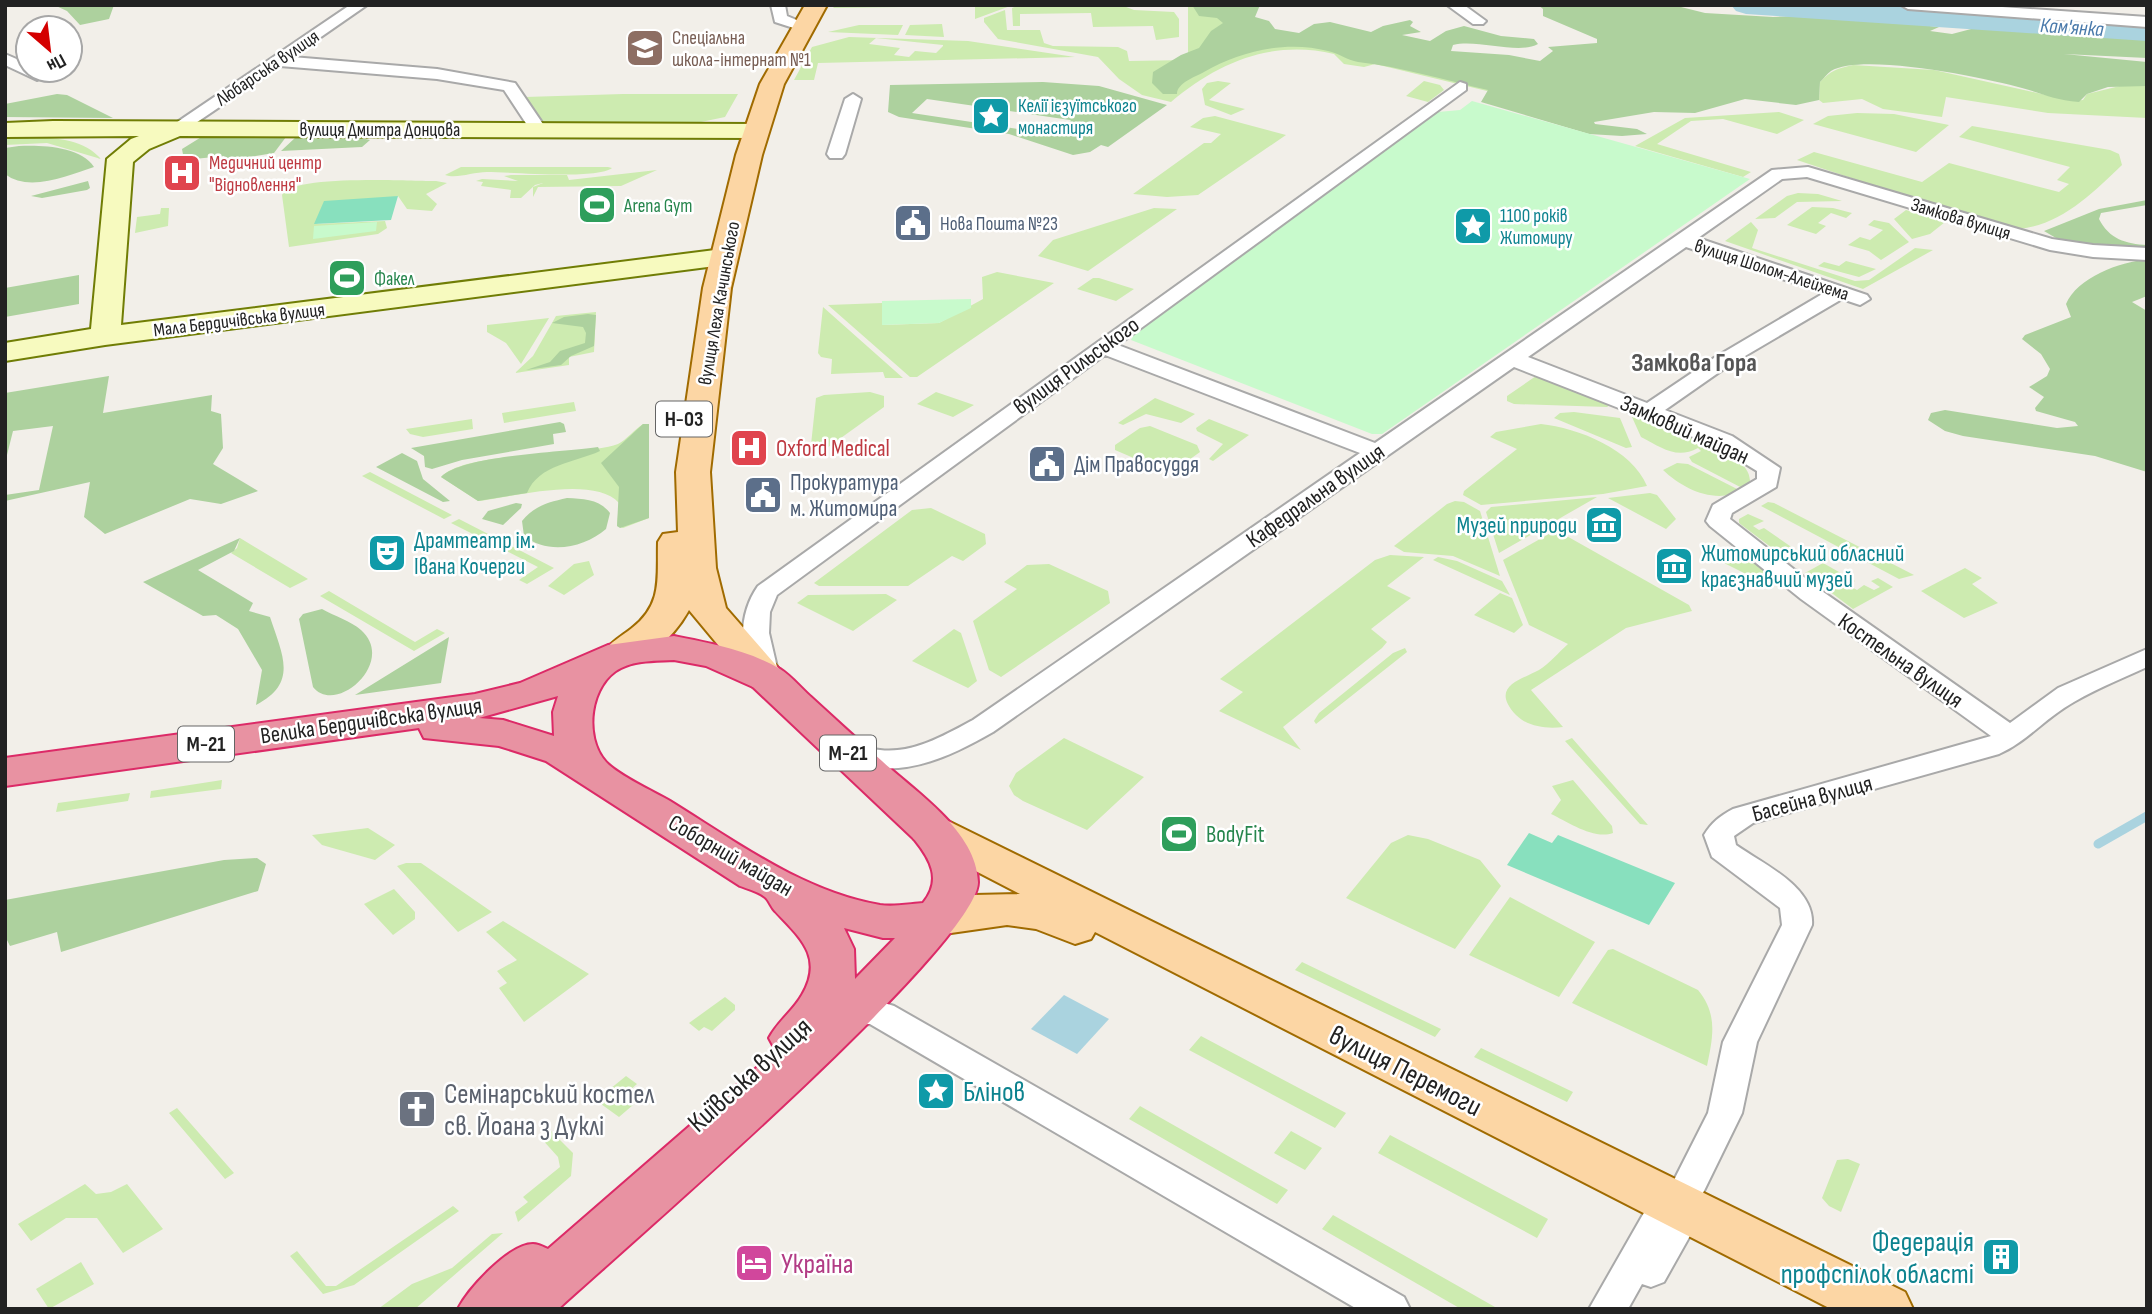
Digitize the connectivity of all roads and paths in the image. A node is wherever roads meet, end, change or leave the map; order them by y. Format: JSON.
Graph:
{"nodes":[{"id":1,"x":360,"y":5,"type":"edge"},
{"id":2,"x":778,"y":5,"type":"edge"},
{"id":3,"x":816,"y":5,"type":"edge"},
{"id":4,"x":1454,"y":5,"type":"edge"},
{"id":5,"x":1908,"y":5,"type":"edge"},
{"id":6,"x":801,"y":19,"type":"edge"},
{"id":7,"x":1478,"y":21,"type":"dead end"},
{"id":8,"x":2147,"y":22,"type":"edge"},
{"id":9,"x":277,"y":61,"type":"junction"},
{"id":10,"x":1460,"y":87,"type":"dead end"},
{"id":11,"x":853,"y":99,"type":"dead end"},
{"id":12,"x":185,"y":129,"type":"junction"},
{"id":13,"x":8,"y":130,"type":"edge"},
{"id":14,"x":539,"y":130,"type":"junction"},
{"id":15,"x":749,"y":131,"type":"junction"},
{"id":16,"x":836,"y":154,"type":"dead end"},
{"id":17,"x":120,"y":159,"type":"junction"},
{"id":18,"x":1778,"y":174,"type":"joint"},
{"id":19,"x":1684,"y":240,"type":"junction"},
{"id":20,"x":2147,"y":254,"type":"edge"},
{"id":21,"x":717,"y":258,"type":"junction"},
{"id":22,"x":105,"y":336,"type":"junction"},
{"id":23,"x":1102,"y":346,"type":"junction"},
{"id":24,"x":5,"y":352,"type":"edge"},
{"id":25,"x":1513,"y":359,"type":"junction"},
{"id":26,"x":1650,"y":411,"type":"junction"},
{"id":27,"x":1377,"y":452,"type":"junction"},
{"id":28,"x":1726,"y":528,"type":"joint"},
{"id":29,"x":614,"y":657,"type":"junction"},
{"id":30,"x":2147,"y":657,"type":"edge"},
{"id":31,"x":767,"y":678,"type":"junction"},
{"id":32,"x":2012,"y":738,"type":"junction"},
{"id":33,"x":837,"y":742,"type":"junction"},
{"id":34,"x":589,"y":768,"type":"junction"},
{"id":35,"x":5,"y":772,"type":"edge"},
{"id":36,"x":5,"y":786,"type":"edge"},
{"id":37,"x":929,"y":829,"type":"junction"},
{"id":38,"x":756,"y":874,"type":"junction"},
{"id":39,"x":937,"y":919,"type":"junction"},
{"id":40,"x":851,"y":1013,"type":"junction"},
{"id":41,"x":1675,"y":1213,"type":"junction"},
{"id":42,"x":486,"y":1309,"type":"edge"},
{"id":43,"x":519,"y":1309,"type":"edge"},
{"id":44,"x":1391,"y":1309,"type":"edge"},
{"id":45,"x":1608,"y":1309,"type":"edge"},
{"id":46,"x":1629,"y":1309,"type":"edge"},
{"id":47,"x":1837,"y":1309,"type":"edge"},
{"id":48,"x":1885,"y":1309,"type":"edge"}],
"edges":[{"from":1,"to":9,"type":"street","name":"Любарська вулиця"},
{"from":2,"to":6,"type":"street"},
{"from":3,"to":6,"type":"main road","name":"вулиця Леха Качинського","number":"Н-03"},
{"from":4,"to":7,"type":"street"},
{"from":5,"to":8,"type":"street"},
{"from":6,"to":15,"type":"main road","name":"вулиця Леха Качинського","number":"Н-03"},
{"from":9,"to":12,"type":"street","name":"Любарська вулиця"},
{"from":9,"to":14,"type":"street"},
{"from":10,"to":23,"type":"street","name":"вулиця Рильського"},
{"from":11,"to":16,"type":"street"},
{"from":12,"to":13,"type":"street","name":"вулиця Дмитра Донцова"},
{"from":12,"to":14,"type":"street","name":"вулиця Дмитра Донцова"},
{"from":12,"to":17,"type":"street","name":"Любарська вулиця"},
{"from":13,"to":17,"type":"street"},
{"from":14,"to":15,"type":"street","name":"вулиця Дмитра Донцова"},
{"from":15,"to":21,"type":"main road","name":"вулиця Леха Качинського","number":"Н-03"},
{"from":17,"to":22,"type":"street"},
{"from":18,"to":19,"type":"street","name":"Кафедральна вулиця"},
{"from":18,"to":20,"type":"street","name":"Замкова вулиця"},
{"from":19,"to":25,"type":"street","name":"Кафедральна вулиця"},
{"from":19,"to":26,"type":"street","name":"вулиця Шолом-Алейхема"},
{"from":21,"to":22,"type":"street","name":"Мала Бердичівська вулиця"},
{"from":21,"to":29,"type":"main road","name":"вулиця Леха Качинського","number":"Н-03"},
{"from":21,"to":31,"type":"main road","name":"вулиця Леха Качинського","number":"Н-03"},
{"from":22,"to":24,"type":"street","name":"Мала Бердичівська вулиця"},
{"from":23,"to":27,"type":"street"},
{"from":23,"to":31,"type":"street","name":"вулиця Рильського"},
{"from":25,"to":26,"type":"street","name":"Замковий майдан"},
{"from":25,"to":27,"type":"street","name":"Кафедральна вулиця"},
{"from":26,"to":28,"type":"street","name":"Замковий майдан"},
{"from":27,"to":33,"type":"street","name":"Кафедральна вулиця"},
{"from":28,"to":32,"type":"street","name":"Костельна вулиця"},
{"from":29,"to":31,"type":"highway","number":"М-21"},
{"from":29,"to":34,"type":"highway"},
{"from":29,"to":35,"type":"highway","name":"Велика Бердичівська вулиця","number":"М-21"},
{"from":30,"to":32,"type":"street","name":"Басейна вулиця"},
{"from":31,"to":33,"type":"highway","number":"М-21"},
{"from":32,"to":41,"type":"street","name":"Басейна вулиця"},
{"from":33,"to":37,"type":"highway","number":"М-21"},
{"from":34,"to":36,"type":"highway","name":"Велика Бердичівська вулиця","number":"М-21"},
{"from":34,"to":38,"type":"highway","name":"Соборний майдан","number":"М-21"},
{"from":37,"to":39,"type":"highway","number":"М-21"},
{"from":37,"to":41,"type":"main road","name":"вулиця Перемоги"},
{"from":38,"to":39,"type":"highway","name":"Соборний майдан"},
{"from":38,"to":42,"type":"highway","name":"Київська вулиця","number":"М-21"},
{"from":39,"to":40,"type":"highway","name":"Київська вулиця","number":"М-21"},
{"from":39,"to":41,"type":"main road","name":"вулиця Перемоги"},
{"from":40,"to":43,"type":"highway","name":"Київська вулиця","number":"М-21"},
{"from":40,"to":44,"type":"street"},
{"from":41,"to":45,"type":"street"},
{"from":41,"to":46,"type":"street"},
{"from":41,"to":47,"type":"main road","name":"вулиця Перемоги"},
{"from":41,"to":48,"type":"main road","name":"вулиця Перемоги"}]}
